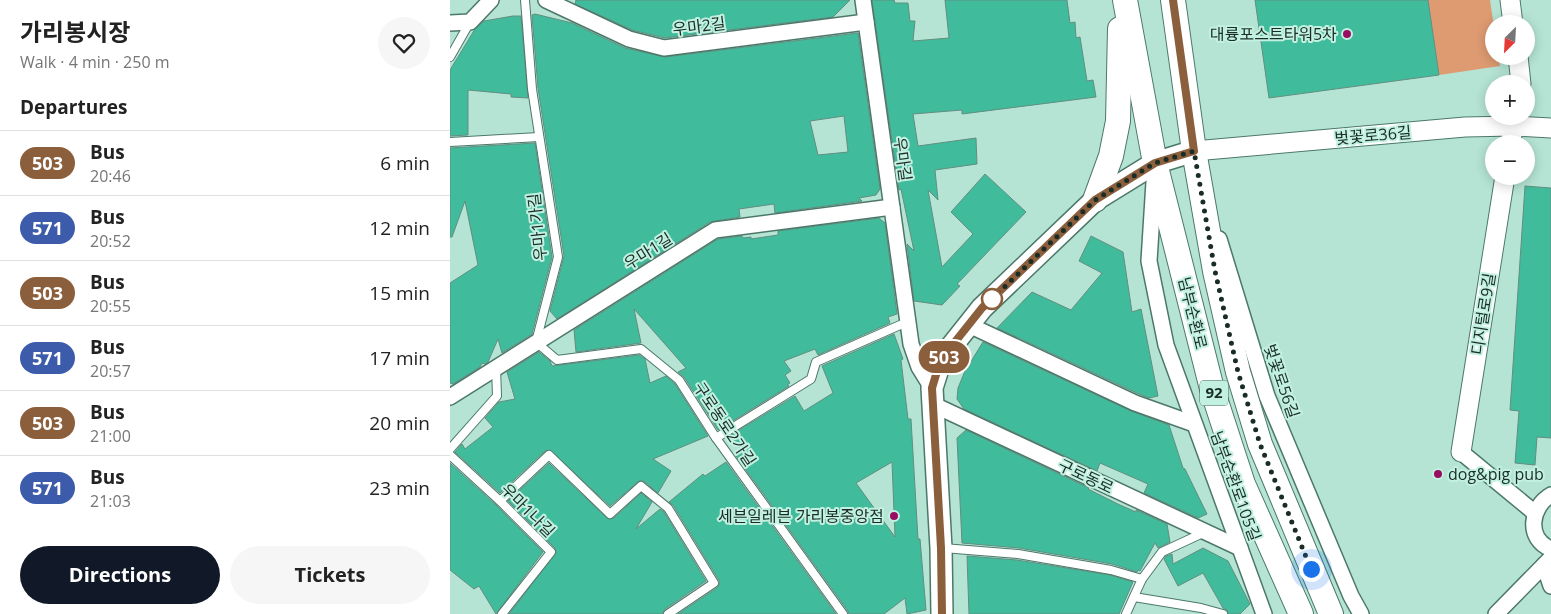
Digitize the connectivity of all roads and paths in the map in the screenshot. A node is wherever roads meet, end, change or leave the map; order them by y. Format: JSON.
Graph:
{"nodes":[{"id":1,"x":491,"y":0,"type":"edge"},
{"id":2,"x":525,"y":0,"type":"edge"},
{"id":3,"x":546,"y":0,"type":"edge"},
{"id":4,"x":863,"y":0,"type":"edge"},
{"id":5,"x":1120,"y":0,"type":"edge"},
{"id":6,"x":1125,"y":0,"type":"edge"},
{"id":7,"x":1173,"y":0,"type":"edge"},
{"id":8,"x":1510,"y":0,"type":"edge"},
{"id":9,"x":1512,"y":15,"type":"edge"},
{"id":10,"x":470,"y":22,"type":"junction"},
{"id":11,"x":866,"y":22,"type":"junction"},
{"id":12,"x":450,"y":23,"type":"edge"},
{"id":13,"x":450,"y":57,"type":"edge"},
{"id":14,"x":1551,"y":128,"type":"edge"},
{"id":15,"x":1513,"y":129,"type":"edge"},
{"id":16,"x":539,"y":137,"type":"junction"},
{"id":17,"x":450,"y":142,"type":"edge"},
{"id":18,"x":1194,"y":151,"type":"junction"},
{"id":19,"x":1155,"y":163,"type":"junction"},
{"id":20,"x":1504,"y":185,"type":"edge"},
{"id":21,"x":1095,"y":200,"type":"junction"},
{"id":22,"x":892,"y":207,"type":"junction"},
{"id":23,"x":907,"y":322,"type":"junction"},
{"id":24,"x":969,"y":325,"type":"junction"},
{"id":25,"x":536,"y":342,"type":"junction"},
{"id":26,"x":496,"y":368,"type":"junction"},
{"id":27,"x":932,"y":396,"type":"junction"},
{"id":28,"x":450,"y":397,"type":"edge"},
{"id":29,"x":1194,"y":424,"type":"junction"},
{"id":30,"x":716,"y":438,"type":"junction"},
{"id":31,"x":450,"y":448,"type":"edge"},
{"id":32,"x":1461,"y":452,"type":"joint"},
{"id":33,"x":450,"y":455,"type":"edge"},
{"id":34,"x":1551,"y":495,"type":"edge"},
{"id":35,"x":500,"y":501,"type":"junction"},
{"id":36,"x":1535,"y":513,"type":"junction"},
{"id":37,"x":1205,"y":532,"type":"junction"},
{"id":38,"x":941,"y":548,"type":"junction"},
{"id":39,"x":1240,"y":548,"type":"junction"},
{"id":40,"x":1551,"y":549,"type":"edge"},
{"id":41,"x":1547,"y":561,"type":"edge"},
{"id":42,"x":1142,"y":580,"type":"junction"},
{"id":43,"x":1551,"y":586,"type":"edge"},
{"id":44,"x":1134,"y":598,"type":"junction"},
{"id":45,"x":502,"y":614,"type":"edge"},
{"id":46,"x":668,"y":614,"type":"edge"},
{"id":47,"x":843,"y":614,"type":"edge"},
{"id":48,"x":942,"y":614,"type":"edge"},
{"id":49,"x":1126,"y":614,"type":"edge"},
{"id":50,"x":1223,"y":614,"type":"edge"},
{"id":51,"x":1264,"y":614,"type":"edge"},
{"id":52,"x":1301,"y":614,"type":"edge"},
{"id":53,"x":1330,"y":614,"type":"edge"},
{"id":54,"x":1360,"y":614,"type":"edge"},
{"id":55,"x":1496,"y":614,"type":"edge"}],
"edges":[{"from":1,"to":10,"type":"street"},
{"from":2,"to":16,"type":"lane","name":"우마1가길"},
{"from":3,"to":11,"type":"street","name":"우마2길"},
{"from":4,"to":11,"type":"street","name":"우마길"},
{"from":5,"to":21,"type":"main road"},
{"from":6,"to":19,"type":"main road","name":"남부순환로","number":"92"},
{"from":7,"to":18,"type":"main road","name":"남부순환로","number":"92"},
{"from":8,"to":9,"type":"street"},
{"from":10,"to":12,"type":"street"},
{"from":10,"to":13,"type":"lane"},
{"from":11,"to":22,"type":"street","name":"우마길"},
{"from":14,"to":15,"type":"street","name":"벚꽃로36길"},
{"from":15,"to":18,"type":"street","name":"벚꽃로36길"},
{"from":16,"to":17,"type":"lane"},
{"from":16,"to":25,"type":"lane","name":"우마1가길"},
{"from":18,"to":19,"type":"main road"},
{"from":18,"to":53,"type":"main road","name":"남부순환로","number":"92"},
{"from":18,"to":54,"type":"street","name":"벚꽃로56길"},
{"from":19,"to":21,"type":"main road"},
{"from":19,"to":29,"type":"street","name":"남부순환로105길"},
{"from":19,"to":52,"type":"main road","name":"남부순환로","number":"92"},
{"from":20,"to":32,"type":"street","name":"디지털로9길"},
{"from":21,"to":24,"type":"main road"},
{"from":22,"to":23,"type":"street","name":"우마길"},
{"from":22,"to":25,"type":"street","name":"우마1길"},
{"from":23,"to":27,"type":"street","name":"우마길"},
{"from":23,"to":30,"type":"lane"},
{"from":24,"to":27,"type":"main road"},
{"from":24,"to":29,"type":"street"},
{"from":25,"to":26,"type":"street","name":"우마1길"},
{"from":25,"to":30,"type":"lane","name":"구로동로2가길"},
{"from":26,"to":28,"type":"street","name":"우마1길"},
{"from":26,"to":31,"type":"lane"},
{"from":27,"to":37,"type":"street","name":"구로동로"},
{"from":27,"to":38,"type":"main road"},
{"from":29,"to":39,"type":"street","name":"남부순환로105길"},
{"from":30,"to":47,"type":"lane","name":"구로동로2가길"},
{"from":32,"to":36,"type":"street"},
{"from":33,"to":35,"type":"lane","name":"우마1나길"},
{"from":34,"to":36,"type":"street"},
{"from":35,"to":45,"type":"lane","name":"우마1나길"},
{"from":35,"to":46,"type":"lane"},
{"from":36,"to":40,"type":"street"},
{"from":37,"to":39,"type":"street","name":"구로동로"},
{"from":37,"to":42,"type":"lane"},
{"from":38,"to":42,"type":"lane"},
{"from":38,"to":48,"type":"main road"},
{"from":39,"to":51,"type":"street","name":"남부순환로105길"},
{"from":41,"to":43,"type":"street"},
{"from":41,"to":55,"type":"street"},
{"from":42,"to":44,"type":"lane"},
{"from":44,"to":49,"type":"lane"},
{"from":44,"to":50,"type":"lane"}]}
